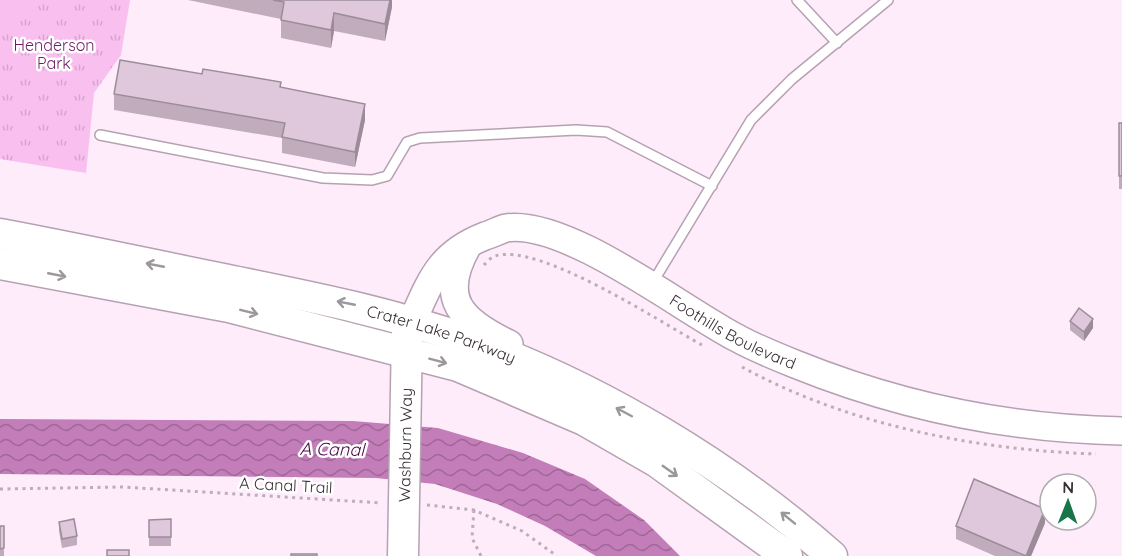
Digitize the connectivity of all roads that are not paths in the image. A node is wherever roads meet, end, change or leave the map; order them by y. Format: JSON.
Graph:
{"nodes":[{"id":1,"x":797,"y":0,"type":"edge"},
{"id":2,"x":888,"y":0,"type":"edge"},
{"id":3,"x":837,"y":43,"type":"junction"},
{"id":4,"x":100,"y":135,"type":"dead end"},
{"id":5,"x":712,"y":186,"type":"junction"},
{"id":6,"x":0,"y":234,"type":"edge"},
{"id":7,"x":468,"y":244,"type":"junction"},
{"id":8,"x":0,"y":264,"type":"edge"},
{"id":9,"x":650,"y":287,"type":"junction"},
{"id":10,"x":409,"y":336,"type":"junction"},
{"id":11,"x":573,"y":385,"type":"junction"},
{"id":12,"x":1122,"y":431,"type":"edge"},
{"id":13,"x":403,"y":556,"type":"edge"},
{"id":14,"x":788,"y":556,"type":"edge"},
{"id":15,"x":832,"y":556,"type":"edge"}],
"edges":[{"from":1,"to":3,"type":"lane"},
{"from":2,"to":3,"type":"lane"},
{"from":3,"to":5,"type":"lane"},
{"from":4,"to":5,"type":"lane"},
{"from":5,"to":9,"type":"lane"},
{"from":10,"to":6,"type":"main road","name":"Crater Lake Parkway","one_way":true},
{"from":7,"to":9,"type":"main road","name":"Foothills Boulevard"},
{"from":7,"to":10,"type":"main road","name":"Foothills Boulevard"},
{"from":7,"to":11,"type":"main road"},
{"from":8,"to":10,"type":"main road","name":"Crater Lake Parkway","one_way":true},
{"from":9,"to":12,"type":"main road","name":"Foothills Boulevard"},
{"from":10,"to":11,"type":"main road","name":"Crater Lake Parkway"},
{"from":10,"to":13,"type":"main road","name":"Washburn Way"},
{"from":10,"to":14,"type":"main road","name":"Crater Lake Parkway","one_way":true},
{"from":15,"to":11,"type":"main road","name":"Crater Lake Parkway","one_way":true}]}
